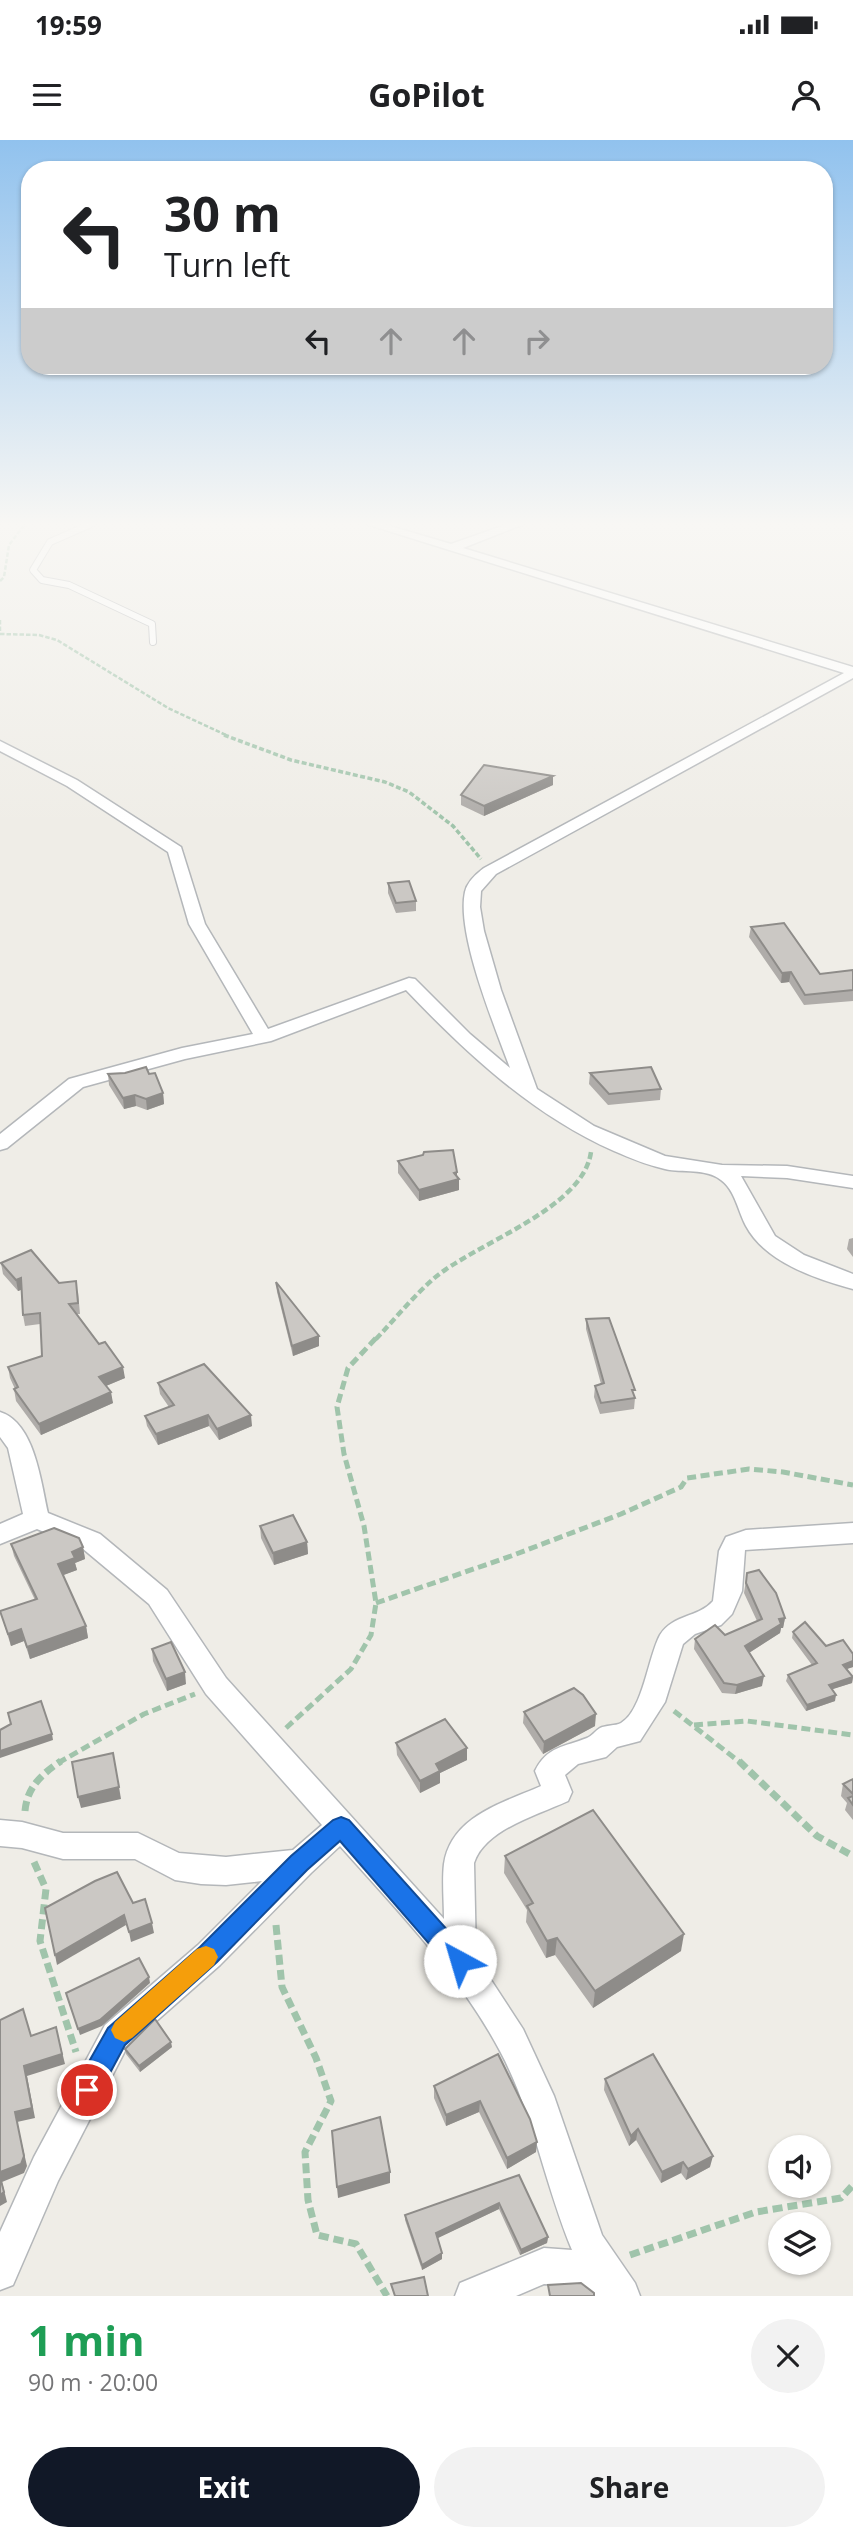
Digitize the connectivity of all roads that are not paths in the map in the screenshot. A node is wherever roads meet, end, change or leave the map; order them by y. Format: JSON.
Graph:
{"nodes":[{"id":1,"x":152,"y":625,"type":"edge"},
{"id":2,"x":700,"y":625,"type":"edge"},
{"id":3,"x":153,"y":642,"type":"dead end"},
{"id":4,"x":853,"y":672,"type":"edge"},
{"id":5,"x":0,"y":745,"type":"edge"},
{"id":6,"x":264,"y":1037,"type":"junction"},
{"id":7,"x":529,"y":1094,"type":"junction"},
{"id":8,"x":0,"y":1144,"type":"edge"},
{"id":9,"x":721,"y":1171,"type":"junction"},
{"id":10,"x":853,"y":1182,"type":"edge"},
{"id":11,"x":853,"y":1282,"type":"edge"},
{"id":12,"x":0,"y":1421,"type":"edge"},
{"id":13,"x":37,"y":1519,"type":"junction"},
{"id":14,"x":853,"y":1533,"type":"edge"},
{"id":15,"x":0,"y":1534,"type":"edge"},
{"id":16,"x":341,"y":1827,"type":"junction"},
{"id":17,"x":11,"y":1834,"type":"edge"},
{"id":18,"x":299,"y":1863,"type":"junction"},
{"id":19,"x":460,"y":1961,"type":"junction"},
{"id":20,"x":0,"y":2272,"type":"edge"},
{"id":21,"x":614,"y":2286,"type":"edge"},
{"id":22,"x":472,"y":2296,"type":"edge"}],
"edges":[{"from":1,"to":3,"type":"lane"},
{"from":2,"to":4,"type":"street"},
{"from":4,"to":7,"type":"street"},
{"from":5,"to":6,"type":"street"},
{"from":6,"to":7,"type":"street"},
{"from":6,"to":8,"type":"street"},
{"from":7,"to":9,"type":"street"},
{"from":9,"to":10,"type":"street"},
{"from":9,"to":11,"type":"street"},
{"from":12,"to":13,"type":"street"},
{"from":13,"to":15,"type":"street"},
{"from":13,"to":16,"type":"street"},
{"from":14,"to":19,"type":"street"},
{"from":16,"to":18,"type":"street"},
{"from":16,"to":19,"type":"street"},
{"from":17,"to":18,"type":"street"},
{"from":18,"to":20,"type":"street"},
{"from":19,"to":21,"type":"street"},
{"from":21,"to":22,"type":"street"}]}
